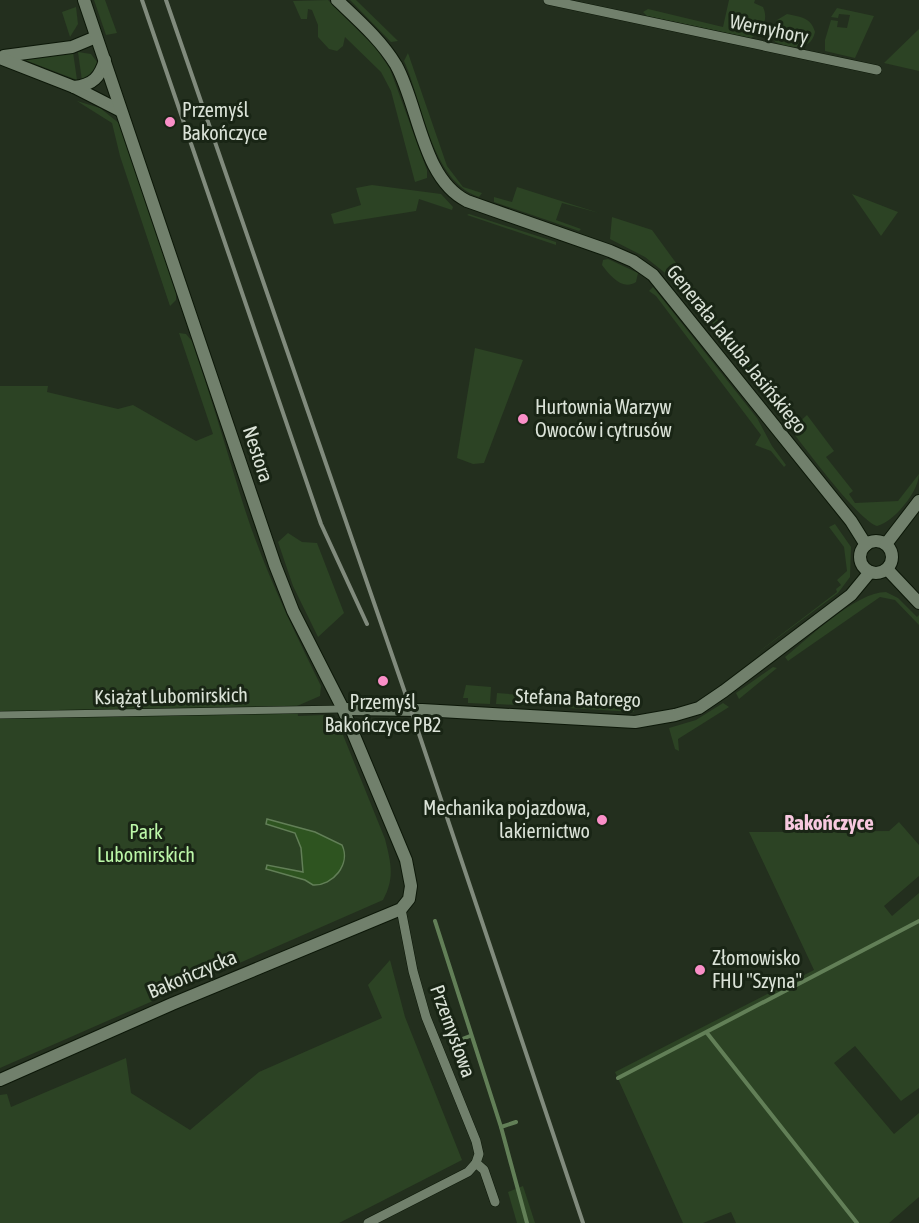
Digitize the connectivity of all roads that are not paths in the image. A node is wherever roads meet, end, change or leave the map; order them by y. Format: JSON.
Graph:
{"nodes":[{"id":1,"x":84,"y":0,"type":"edge"},
{"id":2,"x":337,"y":0,"type":"edge"},
{"id":3,"x":548,"y":0,"type":"edge"},
{"id":4,"x":96,"y":37,"type":"junction"},
{"id":5,"x":0,"y":57,"type":"edge"},
{"id":6,"x":105,"y":60,"type":"junction"},
{"id":7,"x":877,"y":70,"type":"dead end"},
{"id":8,"x":74,"y":87,"type":"junction"},
{"id":9,"x":122,"y":111,"type":"junction"},
{"id":10,"x":919,"y":501,"type":"edge"},
{"id":11,"x":886,"y":544,"type":"junction"},
{"id":12,"x":866,"y":545,"type":"junction"},
{"id":13,"x":887,"y":569,"type":"junction"},
{"id":14,"x":870,"y":572,"type":"junction"},
{"id":15,"x":919,"y":603,"type":"edge"},
{"id":16,"x":343,"y":709,"type":"junction"},
{"id":17,"x":0,"y":715,"type":"edge"},
{"id":18,"x":0,"y":723,"type":"edge"},
{"id":19,"x":401,"y":909,"type":"junction"},
{"id":20,"x":0,"y":1080,"type":"edge"},
{"id":21,"x":477,"y":1163,"type":"junction"},
{"id":22,"x":495,"y":1202,"type":"dead end"},
{"id":23,"x":368,"y":1223,"type":"edge"}],
"edges":[{"from":1,"to":4,"type":"street","name":"Nestora"},
{"from":2,"to":12,"type":"street","name":"Generała Jakuba Jasińskiego"},
{"from":3,"to":7,"type":"street","name":"Wernyhory"},
{"from":4,"to":5,"type":"street"},
{"from":4,"to":6,"type":"street","name":"Nestora"},
{"from":5,"to":8,"type":"street"},
{"from":6,"to":8,"type":"street"},
{"from":6,"to":9,"type":"street","name":"Nestora"},
{"from":8,"to":9,"type":"street"},
{"from":9,"to":16,"type":"street","name":"Nestora"},
{"from":10,"to":11,"type":"street"},
{"from":11,"to":12,"type":"street"},
{"from":11,"to":13,"type":"street"},
{"from":12,"to":14,"type":"street"},
{"from":13,"to":14,"type":"street"},
{"from":13,"to":15,"type":"street"},
{"from":14,"to":16,"type":"street","name":"Stefana Batorego"},
{"from":16,"to":17,"type":"street","name":"Książąt Lubomirskich"},
{"from":16,"to":19,"type":"street","name":"Nestora"},
{"from":17,"to":18,"type":"street"},
{"from":19,"to":20,"type":"street","name":"Bakończycka"},
{"from":19,"to":21,"type":"street","name":"Przemysłowa"},
{"from":21,"to":22,"type":"street","name":"Przemysłowa"},
{"from":21,"to":23,"type":"street"}]}
